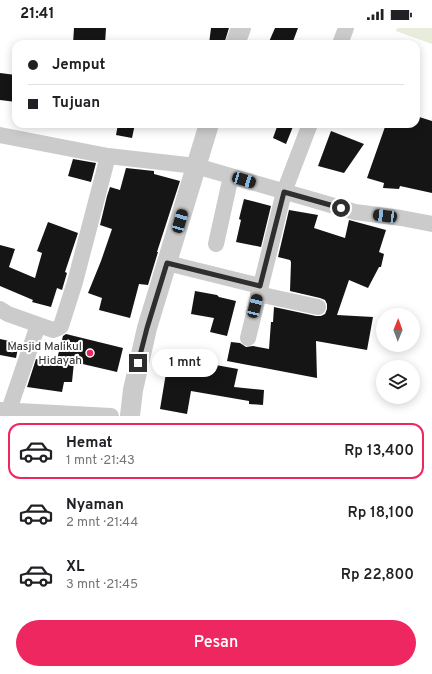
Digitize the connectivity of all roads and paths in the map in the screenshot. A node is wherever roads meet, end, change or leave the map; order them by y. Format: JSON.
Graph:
{"nodes":[{"id":1,"x":241,"y":28,"type":"edge"},
{"id":2,"x":346,"y":28,"type":"edge"},
{"id":3,"x":236,"y":40,"type":"edge"},
{"id":4,"x":342,"y":40,"type":"edge"},
{"id":5,"x":208,"y":128,"type":"edge"},
{"id":6,"x":308,"y":128,"type":"edge"},
{"id":7,"x":0,"y":135,"type":"edge"},
{"id":8,"x":108,"y":156,"type":"junction"},
{"id":9,"x":196,"y":166,"type":"junction"},
{"id":10,"x":231,"y":176,"type":"junction"},
{"id":11,"x":284,"y":192,"type":"junction"},
{"id":12,"x":432,"y":224,"type":"edge"},
{"id":13,"x":216,"y":244,"type":"dead end"},
{"id":14,"x":167,"y":263,"type":"junction"},
{"id":15,"x":259,"y":290,"type":"junction"},
{"id":16,"x":318,"y":307,"type":"dead end"},
{"id":17,"x":0,"y":309,"type":"edge"},
{"id":18,"x":38,"y":325,"type":"junction"},
{"id":19,"x":248,"y":338,"type":"dead end"},
{"id":20,"x":5,"y":410,"type":"edge"},
{"id":21,"x":111,"y":416,"type":"edge"},
{"id":22,"x":130,"y":416,"type":"edge"}],
"edges":[{"from":1,"to":3,"type":"street"},
{"from":2,"to":4,"type":"street"},
{"from":5,"to":9,"type":"street"},
{"from":6,"to":11,"type":"street"},
{"from":7,"to":8,"type":"street"},
{"from":8,"to":9,"type":"street"},
{"from":8,"to":18,"type":"street"},
{"from":9,"to":10,"type":"street"},
{"from":9,"to":14,"type":"street"},
{"from":10,"to":11,"type":"street"},
{"from":10,"to":13,"type":"street"},
{"from":11,"to":12,"type":"street"},
{"from":11,"to":15,"type":"street"},
{"from":14,"to":15,"type":"street"},
{"from":14,"to":22,"type":"street"},
{"from":15,"to":16,"type":"street"},
{"from":15,"to":19,"type":"street"},
{"from":17,"to":18,"type":"street"},
{"from":18,"to":20,"type":"street"},
{"from":20,"to":21,"type":"street"}]}
